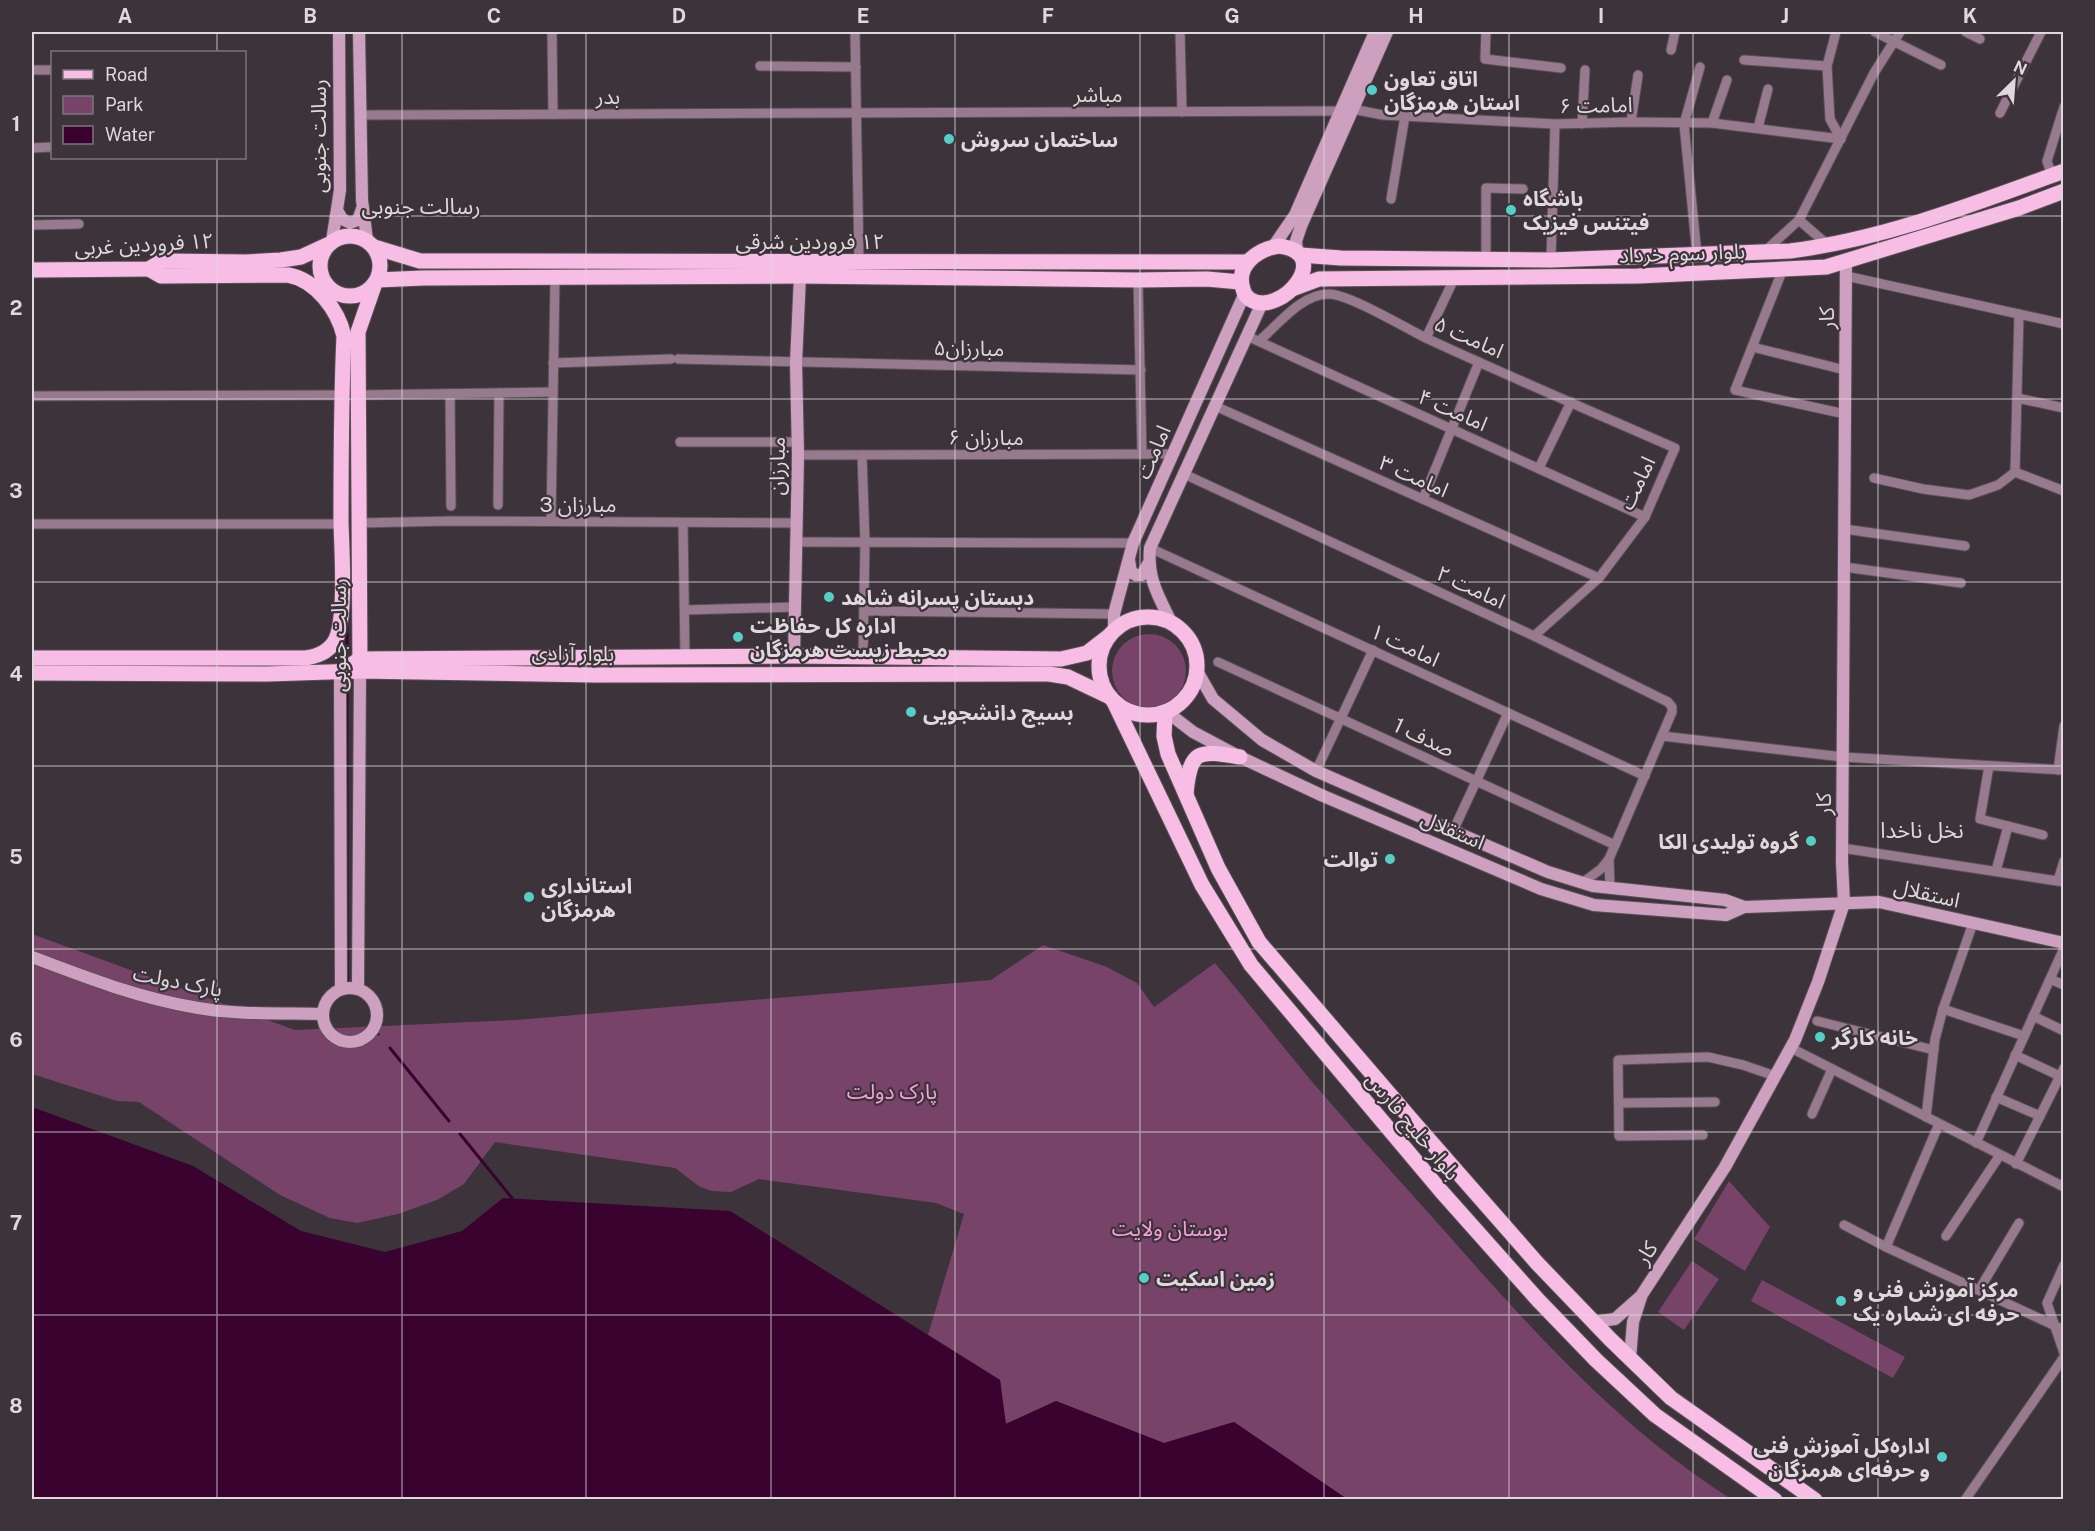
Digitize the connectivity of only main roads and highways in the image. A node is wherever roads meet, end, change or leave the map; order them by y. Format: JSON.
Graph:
{"nodes":[{"id":1,"x":2058,"y":173,"type":"edge"},
{"id":2,"x":2064,"y":191,"type":"edge"},
{"id":3,"x":329,"y":243,"type":"junction"},
{"id":4,"x":370,"y":244,"type":"junction"},
{"id":5,"x":1298,"y":253,"type":"junction"},
{"id":6,"x":1341,"y":258,"type":"junction"},
{"id":7,"x":420,"y":261,"type":"junction"},
{"id":8,"x":1247,"y":262,"type":"junction"},
{"id":9,"x":1206,"y":263,"type":"junction"},
{"id":10,"x":149,"y":269,"type":"junction"},
{"id":11,"x":32,"y":270,"type":"edge"},
{"id":12,"x":423,"y":278,"type":"junction"},
{"id":13,"x":1208,"y":279,"type":"junction"},
{"id":14,"x":1347,"y":279,"type":"junction"},
{"id":15,"x":376,"y":281,"type":"junction"},
{"id":16,"x":1242,"y":288,"type":"junction"},
{"id":17,"x":1292,"y":289,"type":"junction"},
{"id":18,"x":351,"y":352,"type":"junction"},
{"id":19,"x":350,"y":395,"type":"junction"},
{"id":20,"x":341,"y":472,"type":"junction"},
{"id":21,"x":360,"y":472,"type":"junction"},
{"id":22,"x":341,"y":570,"type":"junction"},
{"id":23,"x":359,"y":570,"type":"junction"},
{"id":24,"x":1112,"y":633,"type":"junction"},
{"id":25,"x":32,"y":658,"type":"edge"},
{"id":26,"x":360,"y":665,"type":"junction"},
{"id":27,"x":32,"y":673,"type":"edge"},
{"id":28,"x":1112,"y":700,"type":"junction"},
{"id":29,"x":1166,"y":712,"type":"junction"},
{"id":30,"x":1240,"y":757,"type":"road end"},
{"id":31,"x":1186,"y":797,"type":"junction"},
{"id":32,"x":1775,"y":1500,"type":"edge"},
{"id":33,"x":1815,"y":1500,"type":"edge"}],
"edges":[{"from":1,"to":6,"type":"main road","name":"بلوار سوم خرداد"},
{"from":2,"to":14,"type":"main road","name":"بلوار سوم خرداد"},
{"from":3,"to":4,"type":"main road"},
{"from":3,"to":10,"type":"main road","name":"١٢ فروردین غربى"},
{"from":3,"to":15,"type":"main road"},
{"from":4,"to":7,"type":"main road","name":"١٢ فروردین شرقی"},
{"from":4,"to":15,"type":"main road"},
{"from":5,"to":6,"type":"main road","name":"بلوار سوم خرداد"},
{"from":5,"to":8,"type":"main road"},
{"from":5,"to":17,"type":"main road"},
{"from":6,"to":14,"type":"main road"},
{"from":7,"to":9,"type":"main road","name":"١٢ فروردین شرقی"},
{"from":7,"to":12,"type":"main road"},
{"from":8,"to":9,"type":"main road","name":"١٢ فروردین شرقی"},
{"from":8,"to":16,"type":"main road"},
{"from":9,"to":13,"type":"main road"},
{"from":10,"to":11,"type":"main road","name":"١٢ فروردین غربى"},
{"from":10,"to":18,"type":"main road","name":"رسالت جنوبی"},
{"from":12,"to":13,"type":"main road","name":"١٢ فروردین شرقی"},
{"from":12,"to":15,"type":"main road","name":"١٢ فروردین شرقی"},
{"from":13,"to":16,"type":"main road","name":"١٢ فروردین شرقی"},
{"from":14,"to":17,"type":"main road","name":"بلوار سوم خرداد"},
{"from":15,"to":18,"type":"main road","name":"رسالت جنوبی"},
{"from":16,"to":17,"type":"main road"},
{"from":18,"to":19,"type":"main road","name":"رسالت جنوبی"},
{"from":19,"to":20,"type":"main road","name":"رسالت جنوبی"},
{"from":19,"to":21,"type":"main road","name":"رسالت جنوبی"},
{"from":20,"to":21,"type":"main road"},
{"from":20,"to":22,"type":"main road","name":"رسالت جنوبی"},
{"from":21,"to":23,"type":"main road","name":"رسالت جنوبی"},
{"from":22,"to":23,"type":"main road"},
{"from":22,"to":25,"type":"main road"},
{"from":23,"to":26,"type":"main road","name":"رسالت جنوبی"},
{"from":24,"to":26,"type":"main road","name":"بلوار آزادی"},
{"from":24,"to":28,"type":"main road"},
{"from":24,"to":29,"type":"main road"},
{"from":26,"to":27,"type":"main road"},
{"from":26,"to":28,"type":"main road","name":"بلوار آزادی"},
{"from":28,"to":29,"type":"main road"},
{"from":28,"to":32,"type":"main road","name":"بلوار خلیج فارس"},
{"from":29,"to":31,"type":"main road","name":"بلوار خلیج فارس"},
{"from":30,"to":31,"type":"main road"},
{"from":31,"to":33,"type":"main road","name":"بلوار خلیج فارس"}]}
